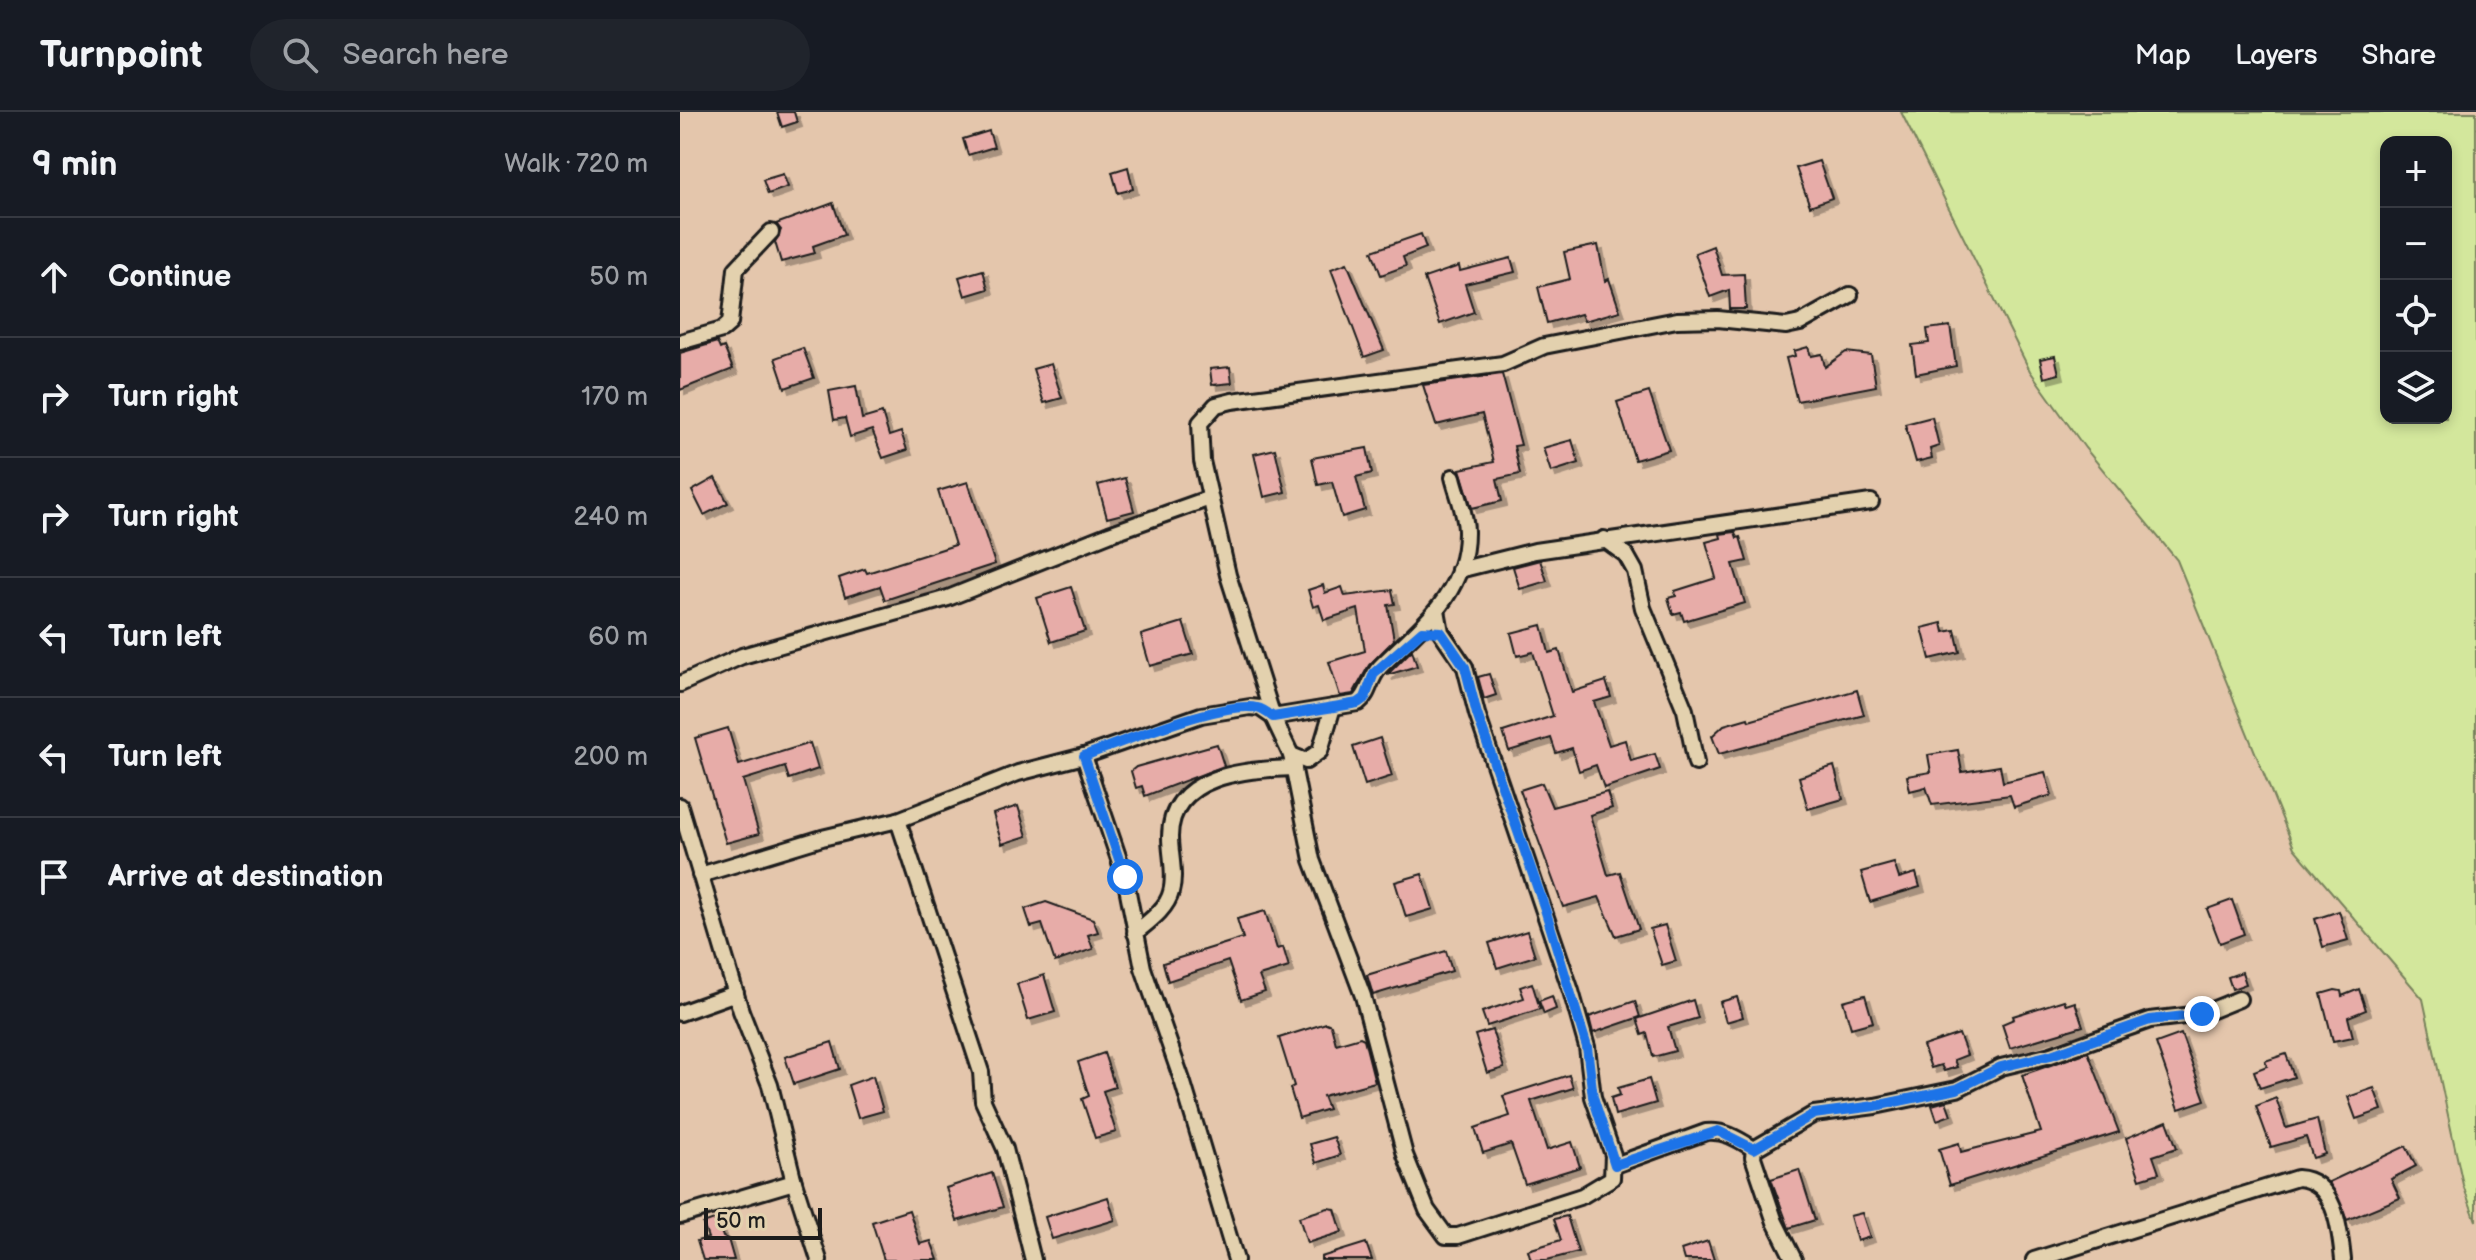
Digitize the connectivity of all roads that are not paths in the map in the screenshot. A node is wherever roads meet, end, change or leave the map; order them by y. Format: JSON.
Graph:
{"nodes":[{"id":1,"x":771,"y":232,"type":"dead end"},
{"id":2,"x":1850,"y":295,"type":"dead end"},
{"id":3,"x":680,"y":342,"type":"edge"},
{"id":4,"x":1453,"y":477,"type":"dead end"},
{"id":5,"x":1210,"y":498,"type":"junction"},
{"id":6,"x":1871,"y":502,"type":"dead end"},
{"id":7,"x":1604,"y":539,"type":"junction"},
{"id":8,"x":1459,"y":570,"type":"junction"},
{"id":9,"x":1437,"y":610,"type":"junction"},
{"id":10,"x":1422,"y":631,"type":"junction"},
{"id":11,"x":1441,"y":632,"type":"junction"},
{"id":12,"x":680,"y":684,"type":"edge"},
{"id":13,"x":1333,"y":707,"type":"junction"},
{"id":14,"x":1273,"y":717,"type":"junction"},
{"id":15,"x":1084,"y":756,"type":"junction"},
{"id":16,"x":1292,"y":762,"type":"junction"},
{"id":17,"x":1696,"y":763,"type":"dead end"},
{"id":18,"x":680,"y":809,"type":"edge"},
{"id":19,"x":898,"y":820,"type":"junction"},
{"id":20,"x":700,"y":875,"type":"junction"},
{"id":21,"x":1135,"y":933,"type":"junction"},
{"id":22,"x":736,"y":993,"type":"junction"},
{"id":23,"x":2239,"y":999,"type":"dead end"},
{"id":24,"x":680,"y":1013,"type":"edge"},
{"id":25,"x":1754,"y":1149,"type":"junction"},
{"id":26,"x":1615,"y":1165,"type":"junction"},
{"id":27,"x":794,"y":1182,"type":"junction"},
{"id":28,"x":680,"y":1216,"type":"edge"},
{"id":29,"x":1232,"y":1259,"type":"edge"},
{"id":30,"x":819,"y":1260,"type":"edge"},
{"id":31,"x":1033,"y":1260,"type":"edge"},
{"id":32,"x":1794,"y":1260,"type":"edge"},
{"id":33,"x":2034,"y":1260,"type":"edge"},
{"id":34,"x":2343,"y":1260,"type":"edge"}],
"edges":[{"from":1,"to":3,"type":"street"},
{"from":2,"to":5,"type":"street"},
{"from":4,"to":8,"type":"street"},
{"from":5,"to":12,"type":"street"},
{"from":5,"to":14,"type":"street"},
{"from":6,"to":7,"type":"street"},
{"from":7,"to":8,"type":"street"},
{"from":7,"to":17,"type":"street"},
{"from":8,"to":9,"type":"street"},
{"from":9,"to":10,"type":"street"},
{"from":9,"to":11,"type":"street"},
{"from":10,"to":11,"type":"street"},
{"from":10,"to":13,"type":"street"},
{"from":11,"to":26,"type":"street"},
{"from":13,"to":14,"type":"street"},
{"from":13,"to":16,"type":"street"},
{"from":14,"to":15,"type":"street"},
{"from":14,"to":16,"type":"street"},
{"from":15,"to":19,"type":"street"},
{"from":15,"to":21,"type":"street"},
{"from":16,"to":21,"type":"street"},
{"from":16,"to":26,"type":"street"},
{"from":18,"to":20,"type":"street"},
{"from":19,"to":20,"type":"street"},
{"from":19,"to":31,"type":"street"},
{"from":20,"to":22,"type":"street"},
{"from":21,"to":29,"type":"street"},
{"from":22,"to":24,"type":"street"},
{"from":22,"to":27,"type":"street"},
{"from":23,"to":25,"type":"street"},
{"from":25,"to":26,"type":"street"},
{"from":25,"to":32,"type":"street"},
{"from":27,"to":28,"type":"street"},
{"from":27,"to":30,"type":"street"},
{"from":33,"to":34,"type":"street"}]}
